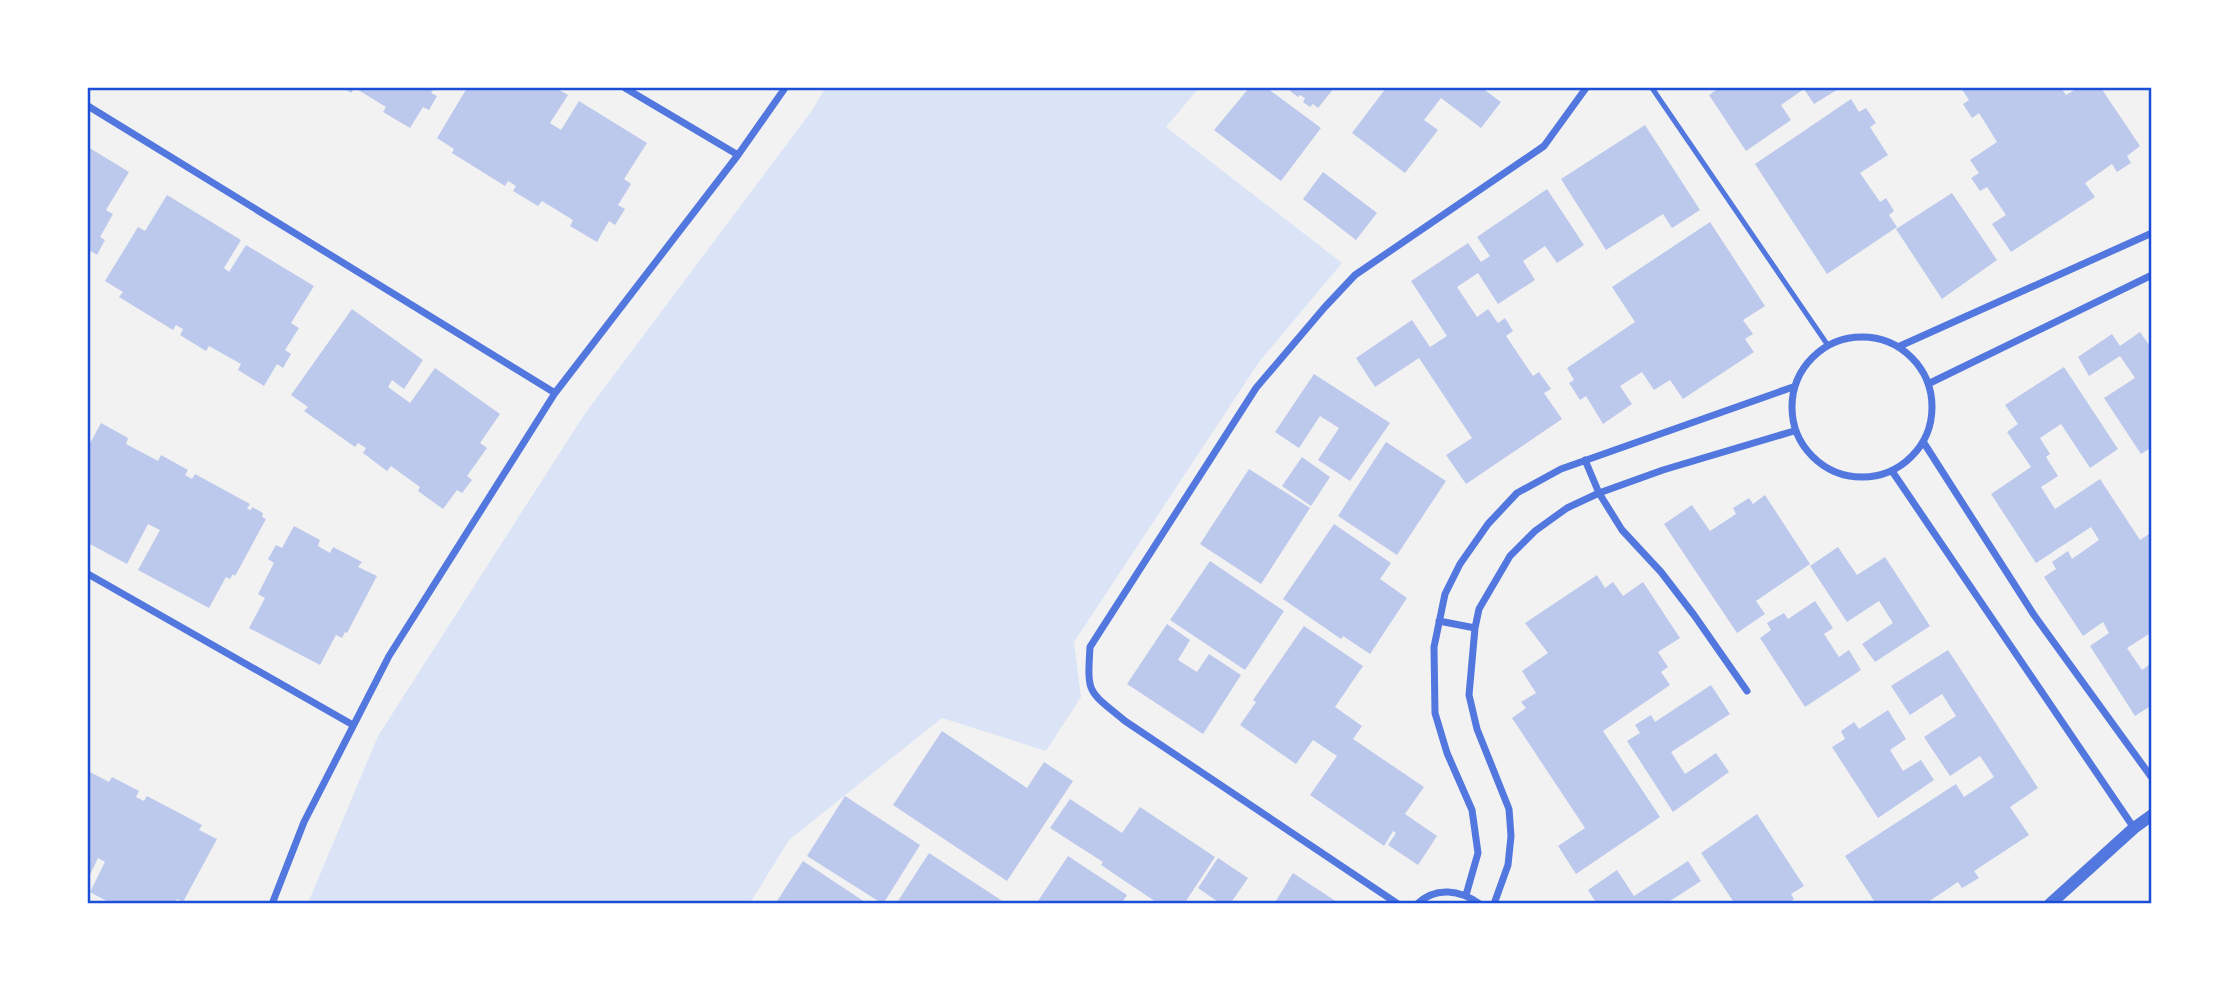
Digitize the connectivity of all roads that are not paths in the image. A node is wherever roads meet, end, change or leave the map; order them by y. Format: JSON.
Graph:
{"nodes":[{"id":1,"x":625,"y":88,"type":"edge"},
{"id":2,"x":785,"y":88,"type":"edge"},
{"id":3,"x":1586,"y":88,"type":"edge"},
{"id":4,"x":1652,"y":88,"type":"edge"},
{"id":5,"x":88,"y":106,"type":"edge"},
{"id":6,"x":738,"y":155,"type":"junction"},
{"id":7,"x":2151,"y":233,"type":"edge"},
{"id":8,"x":2151,"y":275,"type":"edge"},
{"id":9,"x":1828,"y":344,"type":"junction"},
{"id":10,"x":1900,"y":346,"type":"junction"},
{"id":11,"x":1930,"y":383,"type":"junction"},
{"id":12,"x":1793,"y":387,"type":"junction"},
{"id":13,"x":555,"y":393,"type":"junction"},
{"id":14,"x":1794,"y":430,"type":"junction"},
{"id":15,"x":1924,"y":443,"type":"junction"},
{"id":16,"x":1585,"y":460,"type":"junction"},
{"id":17,"x":1892,"y":471,"type":"junction"},
{"id":18,"x":1599,"y":493,"type":"junction"},
{"id":19,"x":88,"y":574,"type":"edge"},
{"id":20,"x":1439,"y":621,"type":"junction"},
{"id":21,"x":1475,"y":628,"type":"junction"},
{"id":22,"x":1747,"y":691,"type":"dead end"},
{"id":23,"x":353,"y":725,"type":"junction"},
{"id":24,"x":2151,"y":778,"type":"edge"},
{"id":25,"x":2151,"y":815,"type":"edge"},
{"id":26,"x":2134,"y":828,"type":"junction"},
{"id":27,"x":1466,"y":895,"type":"junction"},
{"id":28,"x":272,"y":904,"type":"edge"},
{"id":29,"x":1398,"y":904,"type":"edge"},
{"id":30,"x":1417,"y":904,"type":"edge"},
{"id":31,"x":1480,"y":904,"type":"edge"},
{"id":32,"x":1494,"y":904,"type":"edge"},
{"id":33,"x":2050,"y":904,"type":"edge"}],
"edges":[{"from":1,"to":6,"type":"street"},
{"from":2,"to":6,"type":"street"},
{"from":3,"to":29,"type":"street"},
{"from":4,"to":9,"type":"lane"},
{"from":5,"to":13,"type":"street"},
{"from":6,"to":13,"type":"street"},
{"from":7,"to":10,"type":"street"},
{"from":8,"to":11,"type":"street"},
{"from":9,"to":10,"type":"street"},
{"from":9,"to":12,"type":"street"},
{"from":10,"to":11,"type":"street"},
{"from":11,"to":15,"type":"street"},
{"from":12,"to":14,"type":"street"},
{"from":12,"to":16,"type":"street"},
{"from":13,"to":23,"type":"street"},
{"from":14,"to":17,"type":"street"},
{"from":14,"to":18,"type":"street"},
{"from":15,"to":17,"type":"street"},
{"from":15,"to":24,"type":"street"},
{"from":16,"to":18,"type":"street"},
{"from":16,"to":20,"type":"street"},
{"from":17,"to":26,"type":"street"},
{"from":18,"to":21,"type":"street"},
{"from":18,"to":22,"type":"street"},
{"from":19,"to":23,"type":"street"},
{"from":20,"to":21,"type":"street"},
{"from":20,"to":27,"type":"street"},
{"from":21,"to":32,"type":"street"},
{"from":23,"to":28,"type":"street"},
{"from":25,"to":26,"type":"street"},
{"from":26,"to":33,"type":"street"},
{"from":27,"to":30,"type":"street"},
{"from":27,"to":31,"type":"street"}]}
